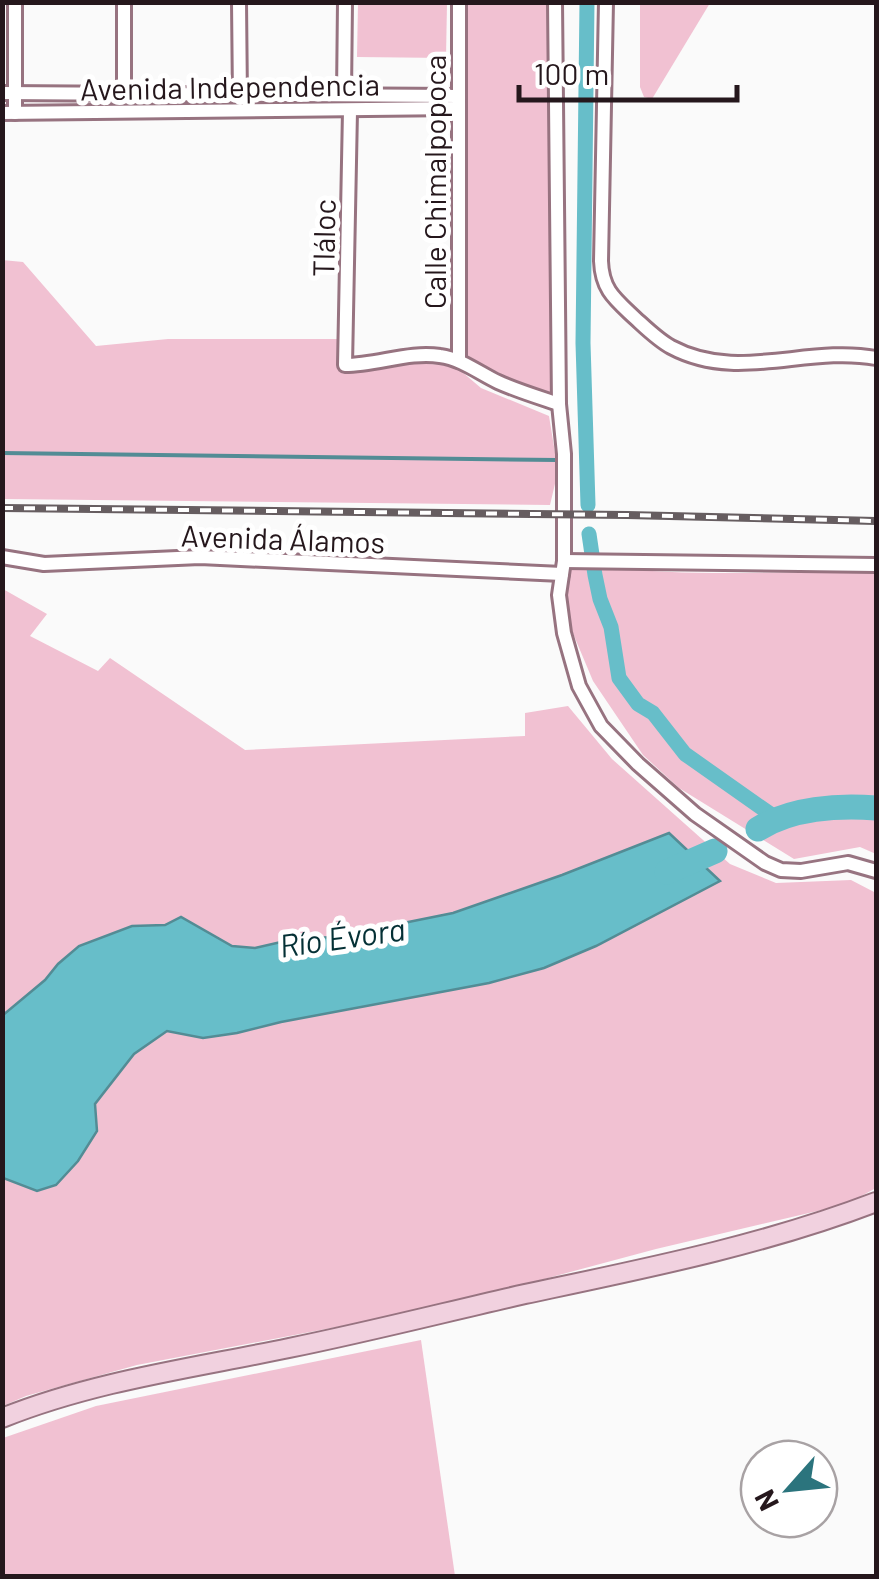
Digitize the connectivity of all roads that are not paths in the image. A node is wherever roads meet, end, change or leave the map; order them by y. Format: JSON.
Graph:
{"nodes":[{"id":1,"x":15,"y":2,"type":"edge"},
{"id":2,"x":124,"y":2,"type":"edge"},
{"id":3,"x":239,"y":2,"type":"edge"},
{"id":4,"x":345,"y":2,"type":"edge"},
{"id":5,"x":459,"y":2,"type":"edge"},
{"id":6,"x":555,"y":2,"type":"edge"},
{"id":7,"x":606,"y":2,"type":"edge"},
{"id":8,"x":9,"y":93,"type":"edge"},
{"id":9,"x":124,"y":94,"type":"junction"},
{"id":10,"x":240,"y":94,"type":"junction"},
{"id":11,"x":344,"y":94,"type":"junction"},
{"id":12,"x":458,"y":102,"type":"junction"},
{"id":13,"x":350,"y":111,"type":"junction"},
{"id":14,"x":240,"y":112,"type":"junction"},
{"id":15,"x":9,"y":113,"type":"edge"},
{"id":16,"x":876,"y":358,"type":"edge"},
{"id":17,"x":459,"y":361,"type":"junction"},
{"id":18,"x":558,"y":404,"type":"junction"},
{"id":19,"x":2,"y":557,"type":"edge"},
{"id":20,"x":876,"y":565,"type":"edge"},
{"id":21,"x":563,"y":567,"type":"junction"},
{"id":22,"x":876,"y":871,"type":"edge"},
{"id":23,"x":876,"y":1202,"type":"edge"},
{"id":24,"x":2,"y":1418,"type":"edge"}],
"edges":[{"from":1,"to":8,"type":"street"},
{"from":2,"to":9,"type":"street"},
{"from":3,"to":10,"type":"street"},
{"from":4,"to":11,"type":"street"},
{"from":5,"to":12,"type":"street","name":"Calle Chimalpopoca"},
{"from":6,"to":18,"type":"street"},
{"from":7,"to":16,"type":"street"},
{"from":8,"to":9,"type":"street","name":"Avenida Independencia"},
{"from":8,"to":15,"type":"street"},
{"from":9,"to":10,"type":"street","name":"Avenida Independencia"},
{"from":10,"to":11,"type":"street","name":"Avenida Independencia"},
{"from":10,"to":14,"type":"street"},
{"from":11,"to":12,"type":"street","name":"Avenida Independencia"},
{"from":12,"to":13,"type":"street","name":"Avenida Independencia"},
{"from":12,"to":17,"type":"street","name":"Calle Chimalpopoca"},
{"from":13,"to":14,"type":"street","name":"Avenida Independencia"},
{"from":13,"to":17,"type":"street","name":"Tláloc"},
{"from":14,"to":15,"type":"street","name":"Avenida Independencia"},
{"from":17,"to":18,"type":"street"},
{"from":18,"to":21,"type":"street"},
{"from":19,"to":21,"type":"street","name":"Avenida Álamos"},
{"from":20,"to":21,"type":"street","name":"Avenida Álamos"},
{"from":21,"to":22,"type":"street"},
{"from":23,"to":24,"type":"street"}]}
